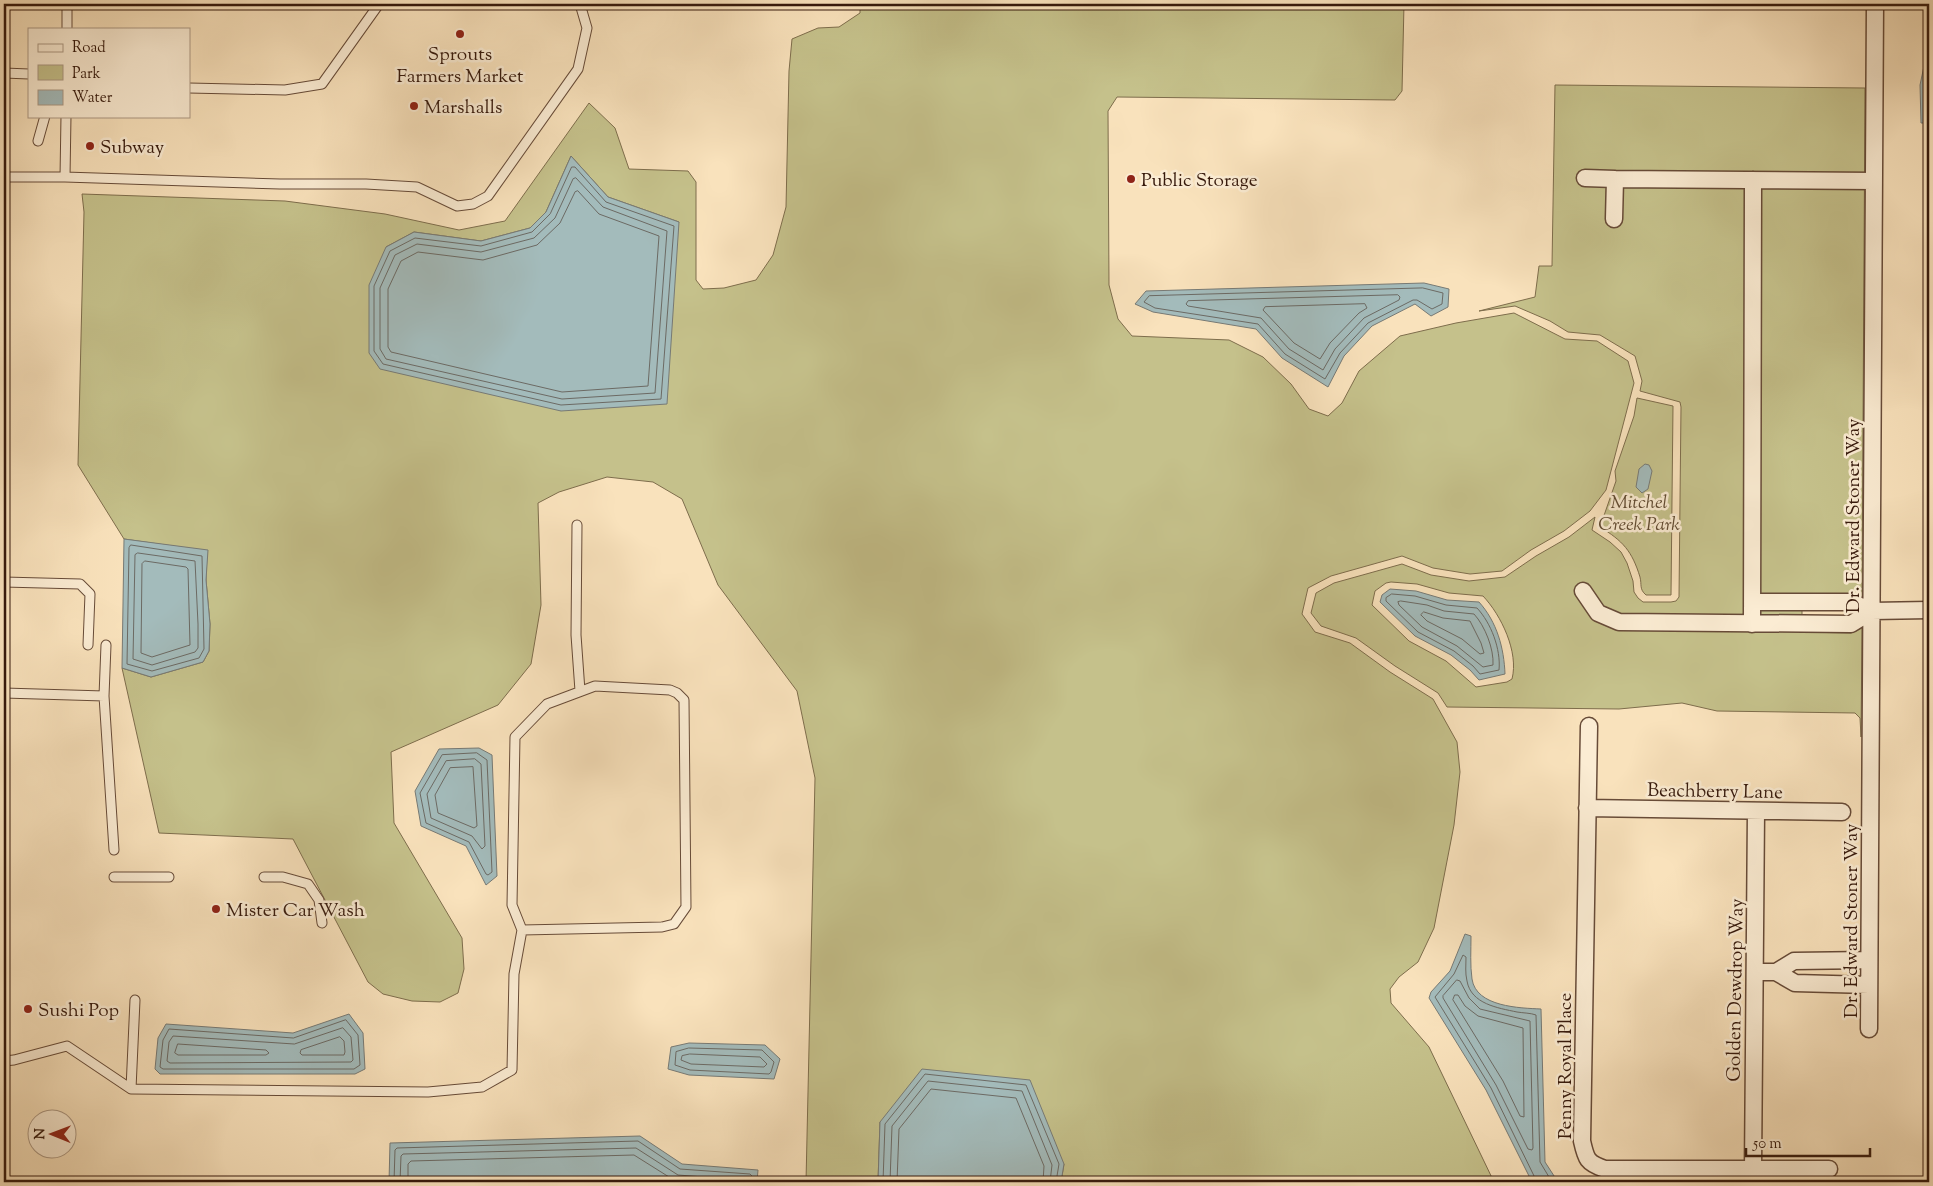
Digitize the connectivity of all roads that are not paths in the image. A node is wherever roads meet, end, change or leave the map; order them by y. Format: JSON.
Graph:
{"nodes":[{"id":1,"x":67,"y":4,"type":"edge"},
{"id":2,"x":379,"y":4,"type":"edge"},
{"id":3,"x":580,"y":4,"type":"edge"},
{"id":4,"x":1875,"y":4,"type":"edge"},
{"id":5,"x":67,"y":28,"type":"edge"},
{"id":6,"x":4,"y":73,"type":"edge"},
{"id":7,"x":28,"y":74,"type":"edge"},
{"id":8,"x":190,"y":88,"type":"edge"},
{"id":9,"x":44,"y":118,"type":"edge"},
{"id":10,"x":66,"y":118,"type":"edge"},
{"id":11,"x":38,"y":141,"type":"dead end"},
{"id":12,"x":4,"y":177,"type":"edge"},
{"id":13,"x":65,"y":177,"type":"junction"},
{"id":14,"x":1585,"y":178,"type":"dead end"},
{"id":15,"x":1615,"y":178,"type":"junction"},
{"id":16,"x":1753,"y":180,"type":"junction"},
{"id":17,"x":1874,"y":181,"type":"junction"},
{"id":18,"x":1614,"y":219,"type":"dead end"},
{"id":19,"x":577,"y":525,"type":"dead end"},
{"id":20,"x":4,"y":582,"type":"edge"},
{"id":21,"x":1583,"y":591,"type":"dead end"},
{"id":22,"x":1752,"y":602,"type":"junction"},
{"id":23,"x":1811,"y":602,"type":"junction"},
{"id":24,"x":1929,"y":610,"type":"edge"},
{"id":25,"x":1872,"y":611,"type":"junction"},
{"id":26,"x":1752,"y":624,"type":"junction"},
{"id":27,"x":1811,"y":624,"type":"junction"},
{"id":28,"x":88,"y":645,"type":"dead end"},
{"id":29,"x":106,"y":645,"type":"dead end"},
{"id":30,"x":580,"y":691,"type":"junction"},
{"id":31,"x":4,"y":693,"type":"edge"},
{"id":32,"x":104,"y":696,"type":"junction"},
{"id":33,"x":1588,"y":726,"type":"dead end"},
{"id":34,"x":1587,"y":808,"type":"junction"},
{"id":35,"x":1756,"y":811,"type":"junction"},
{"id":36,"x":1842,"y":812,"type":"dead end"},
{"id":37,"x":114,"y":850,"type":"dead end"},
{"id":38,"x":114,"y":877,"type":"dead end"},
{"id":39,"x":169,"y":877,"type":"dead end"},
{"id":40,"x":264,"y":877,"type":"dead end"},
{"id":41,"x":322,"y":923,"type":"dead end"},
{"id":42,"x":522,"y":930,"type":"junction"},
{"id":43,"x":1869,"y":960,"type":"junction"},
{"id":44,"x":1804,"y":961,"type":"junction"},
{"id":45,"x":1826,"y":961,"type":"junction"},
{"id":46,"x":1755,"y":972,"type":"junction"},
{"id":47,"x":1776,"y":972,"type":"junction"},
{"id":48,"x":1804,"y":984,"type":"junction"},
{"id":49,"x":1825,"y":984,"type":"junction"},
{"id":50,"x":1869,"y":985,"type":"junction"},
{"id":51,"x":136,"y":1000,"type":"dead end"},
{"id":52,"x":1869,"y":1029,"type":"dead end"},
{"id":53,"x":4,"y":1061,"type":"edge"},
{"id":54,"x":131,"y":1089,"type":"junction"},
{"id":55,"x":1753,"y":1169,"type":"junction"},
{"id":56,"x":1829,"y":1169,"type":"dead end"}],
"edges":[{"from":1,"to":5,"type":"lane"},
{"from":2,"to":8,"type":"lane"},
{"from":3,"to":13,"type":"lane"},
{"from":4,"to":17,"type":"street","name":"Dr. Edward Stoner Way"},
{"from":6,"to":7,"type":"lane"},
{"from":9,"to":11,"type":"lane"},
{"from":10,"to":13,"type":"lane"},
{"from":12,"to":13,"type":"lane"},
{"from":14,"to":15,"type":"street"},
{"from":15,"to":16,"type":"street"},
{"from":15,"to":18,"type":"street"},
{"from":16,"to":17,"type":"street"},
{"from":16,"to":22,"type":"street"},
{"from":17,"to":25,"type":"street","name":"Dr. Edward Stoner Way"},
{"from":19,"to":30,"type":"lane"},
{"from":20,"to":28,"type":"lane"},
{"from":21,"to":26,"type":"street"},
{"from":22,"to":23,"type":"street"},
{"from":22,"to":26,"type":"street"},
{"from":23,"to":25,"type":"street"},
{"from":23,"to":27,"type":"street"},
{"from":24,"to":25,"type":"street"},
{"from":25,"to":27,"type":"street"},
{"from":25,"to":43,"type":"street","name":"Dr. Edward Stoner Way"},
{"from":26,"to":27,"type":"street"},
{"from":29,"to":32,"type":"lane"},
{"from":30,"to":42,"type":"lane"},
{"from":30,"to":42,"type":"lane"},
{"from":31,"to":32,"type":"lane"},
{"from":32,"to":37,"type":"lane"},
{"from":33,"to":34,"type":"street","name":"Penny Royal Place"},
{"from":34,"to":35,"type":"street","name":"Beachberry Lane"},
{"from":34,"to":55,"type":"street","name":"Penny Royal Place"},
{"from":35,"to":36,"type":"street","name":"Beachberry Lane"},
{"from":35,"to":46,"type":"street","name":"Golden Dewdrop Way"},
{"from":38,"to":39,"type":"lane"},
{"from":40,"to":41,"type":"lane"},
{"from":42,"to":54,"type":"lane"},
{"from":43,"to":45,"type":"street"},
{"from":43,"to":50,"type":"street","name":"Dr. Edward Stoner Way"},
{"from":44,"to":45,"type":"street"},
{"from":44,"to":47,"type":"street"},
{"from":44,"to":48,"type":"street"},
{"from":45,"to":49,"type":"street"},
{"from":46,"to":47,"type":"street"},
{"from":46,"to":55,"type":"street","name":"Golden Dewdrop Way"},
{"from":47,"to":48,"type":"street"},
{"from":48,"to":49,"type":"street"},
{"from":49,"to":50,"type":"street"},
{"from":50,"to":52,"type":"street","name":"Dr. Edward Stoner Way"},
{"from":51,"to":54,"type":"lane"},
{"from":53,"to":54,"type":"lane"},
{"from":55,"to":56,"type":"street","name":"Penny Royal Place"}]}
